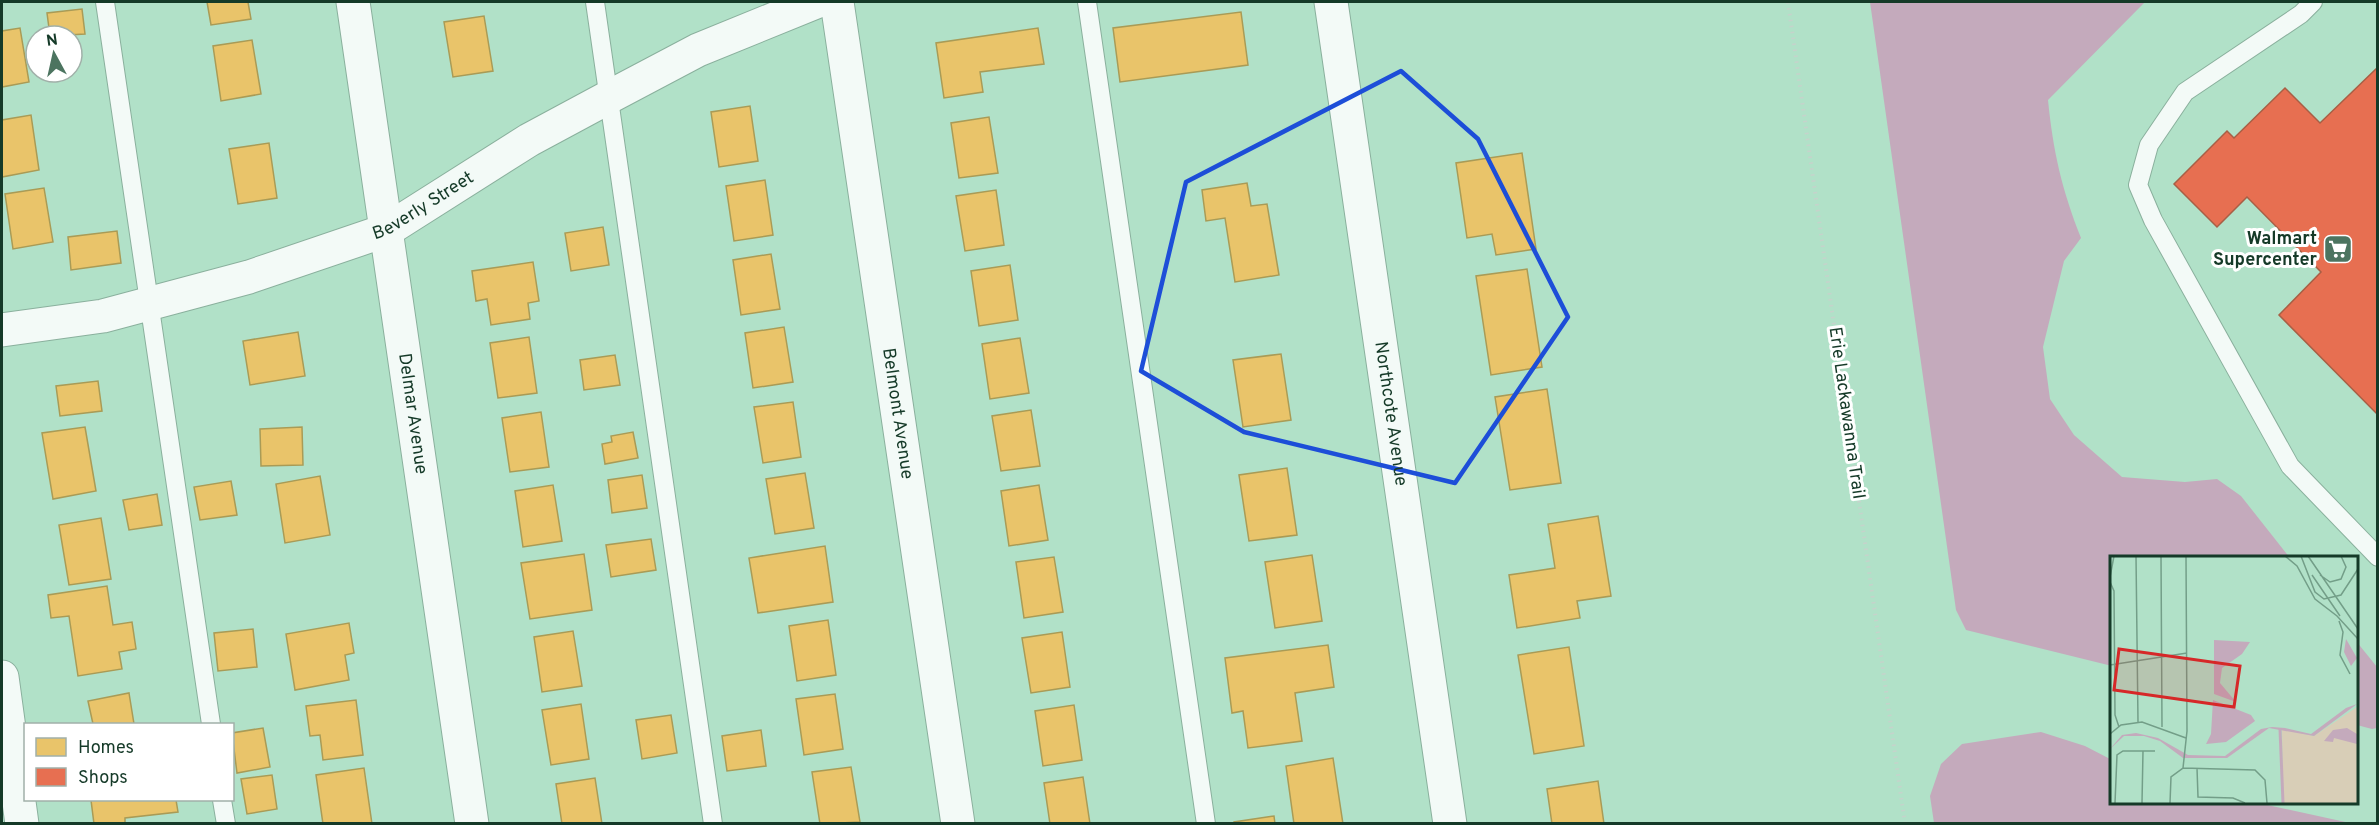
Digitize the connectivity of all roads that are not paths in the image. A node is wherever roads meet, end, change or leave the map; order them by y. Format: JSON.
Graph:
{"nodes":[{"id":1,"x":105,"y":2,"type":"edge"},
{"id":2,"x":353,"y":2,"type":"edge"},
{"id":3,"x":595,"y":2,"type":"edge"},
{"id":4,"x":816,"y":2,"type":"edge"},
{"id":5,"x":837,"y":2,"type":"edge"},
{"id":6,"x":1088,"y":2,"type":"edge"},
{"id":7,"x":1331,"y":2,"type":"edge"},
{"id":8,"x":2313,"y":2,"type":"edge"},
{"id":9,"x":609,"y":97,"type":"junction"},
{"id":10,"x":387,"y":230,"type":"junction"},
{"id":11,"x":149,"y":303,"type":"junction"},
{"id":12,"x":2,"y":330,"type":"edge"},
{"id":13,"x":2378,"y":557,"type":"edge"},
{"id":14,"x":2,"y":677,"type":"edge"},
{"id":15,"x":211,"y":723,"type":"edge"},
{"id":16,"x":222,"y":801,"type":"edge"},
{"id":17,"x":22,"y":824,"type":"edge"},
{"id":18,"x":226,"y":824,"type":"edge"},
{"id":19,"x":472,"y":824,"type":"edge"},
{"id":20,"x":713,"y":824,"type":"edge"},
{"id":21,"x":958,"y":824,"type":"edge"},
{"id":22,"x":1206,"y":824,"type":"edge"},
{"id":23,"x":1450,"y":824,"type":"edge"}],
"edges":[{"from":1,"to":11,"type":"lane"},
{"from":2,"to":10,"type":"street","name":"Delmar Avenue"},
{"from":3,"to":9,"type":"lane"},
{"from":4,"to":9,"type":"street","name":"Beverly Street"},
{"from":5,"to":21,"type":"street","name":"Belmont Avenue"},
{"from":6,"to":22,"type":"lane"},
{"from":7,"to":23,"type":"street","name":"Northcote Avenue"},
{"from":8,"to":13,"type":"lane"},
{"from":9,"to":10,"type":"street","name":"Beverly Street"},
{"from":9,"to":20,"type":"lane"},
{"from":10,"to":11,"type":"street","name":"Beverly Street"},
{"from":10,"to":19,"type":"street","name":"Delmar Avenue"},
{"from":11,"to":12,"type":"street","name":"Beverly Street"},
{"from":11,"to":15,"type":"lane"},
{"from":14,"to":17,"type":"street"},
{"from":16,"to":18,"type":"lane"}]}
